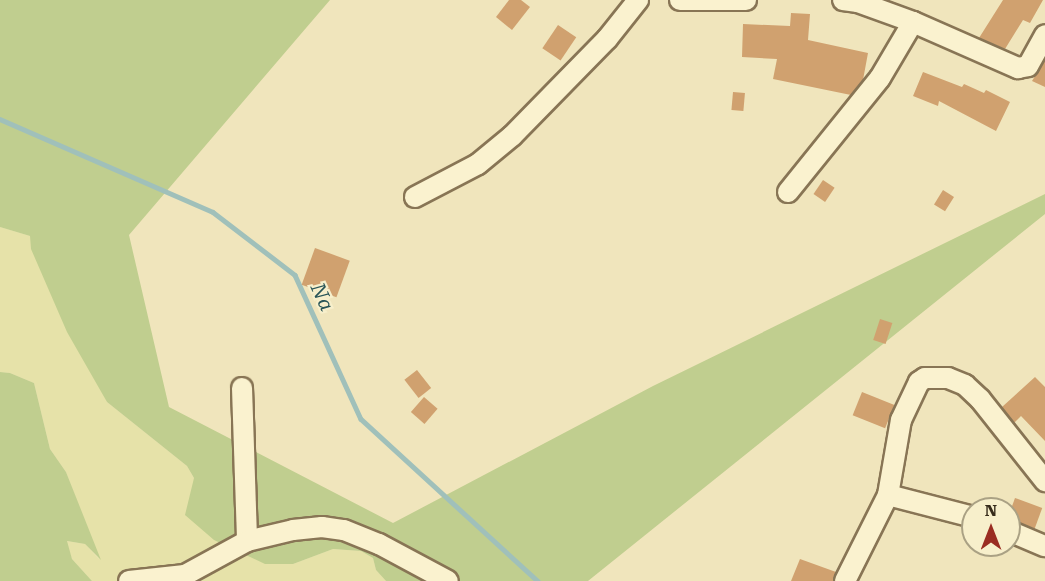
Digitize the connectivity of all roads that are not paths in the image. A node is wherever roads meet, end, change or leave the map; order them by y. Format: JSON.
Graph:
{"nodes":[{"id":1,"x":638,"y":0,"type":"edge"},
{"id":2,"x":680,"y":0,"type":"edge"},
{"id":3,"x":746,"y":0,"type":"edge"},
{"id":4,"x":843,"y":0,"type":"edge"},
{"id":5,"x":913,"y":22,"type":"junction"},
{"id":6,"x":1045,"y":35,"type":"edge"},
{"id":7,"x":788,"y":192,"type":"dead end"},
{"id":8,"x":415,"y":197,"type":"dead end"},
{"id":9,"x":242,"y":388,"type":"dead end"},
{"id":10,"x":1045,"y":481,"type":"edge"},
{"id":11,"x":888,"y":495,"type":"junction"},
{"id":12,"x":961,"y":515,"type":"edge"},
{"id":13,"x":1021,"y":536,"type":"edge"},
{"id":14,"x":247,"y":541,"type":"junction"},
{"id":15,"x":1045,"y":546,"type":"edge"},
{"id":16,"x":129,"y":581,"type":"edge"},
{"id":17,"x":448,"y":581,"type":"edge"},
{"id":18,"x":845,"y":581,"type":"edge"}],
"edges":[{"from":1,"to":8,"type":"street"},
{"from":2,"to":3,"type":"street"},
{"from":4,"to":5,"type":"street"},
{"from":5,"to":6,"type":"street"},
{"from":5,"to":7,"type":"street"},
{"from":9,"to":14,"type":"street"},
{"from":10,"to":11,"type":"street"},
{"from":11,"to":12,"type":"street"},
{"from":11,"to":18,"type":"street"},
{"from":13,"to":15,"type":"street"},
{"from":14,"to":16,"type":"street"},
{"from":14,"to":17,"type":"street"}]}
